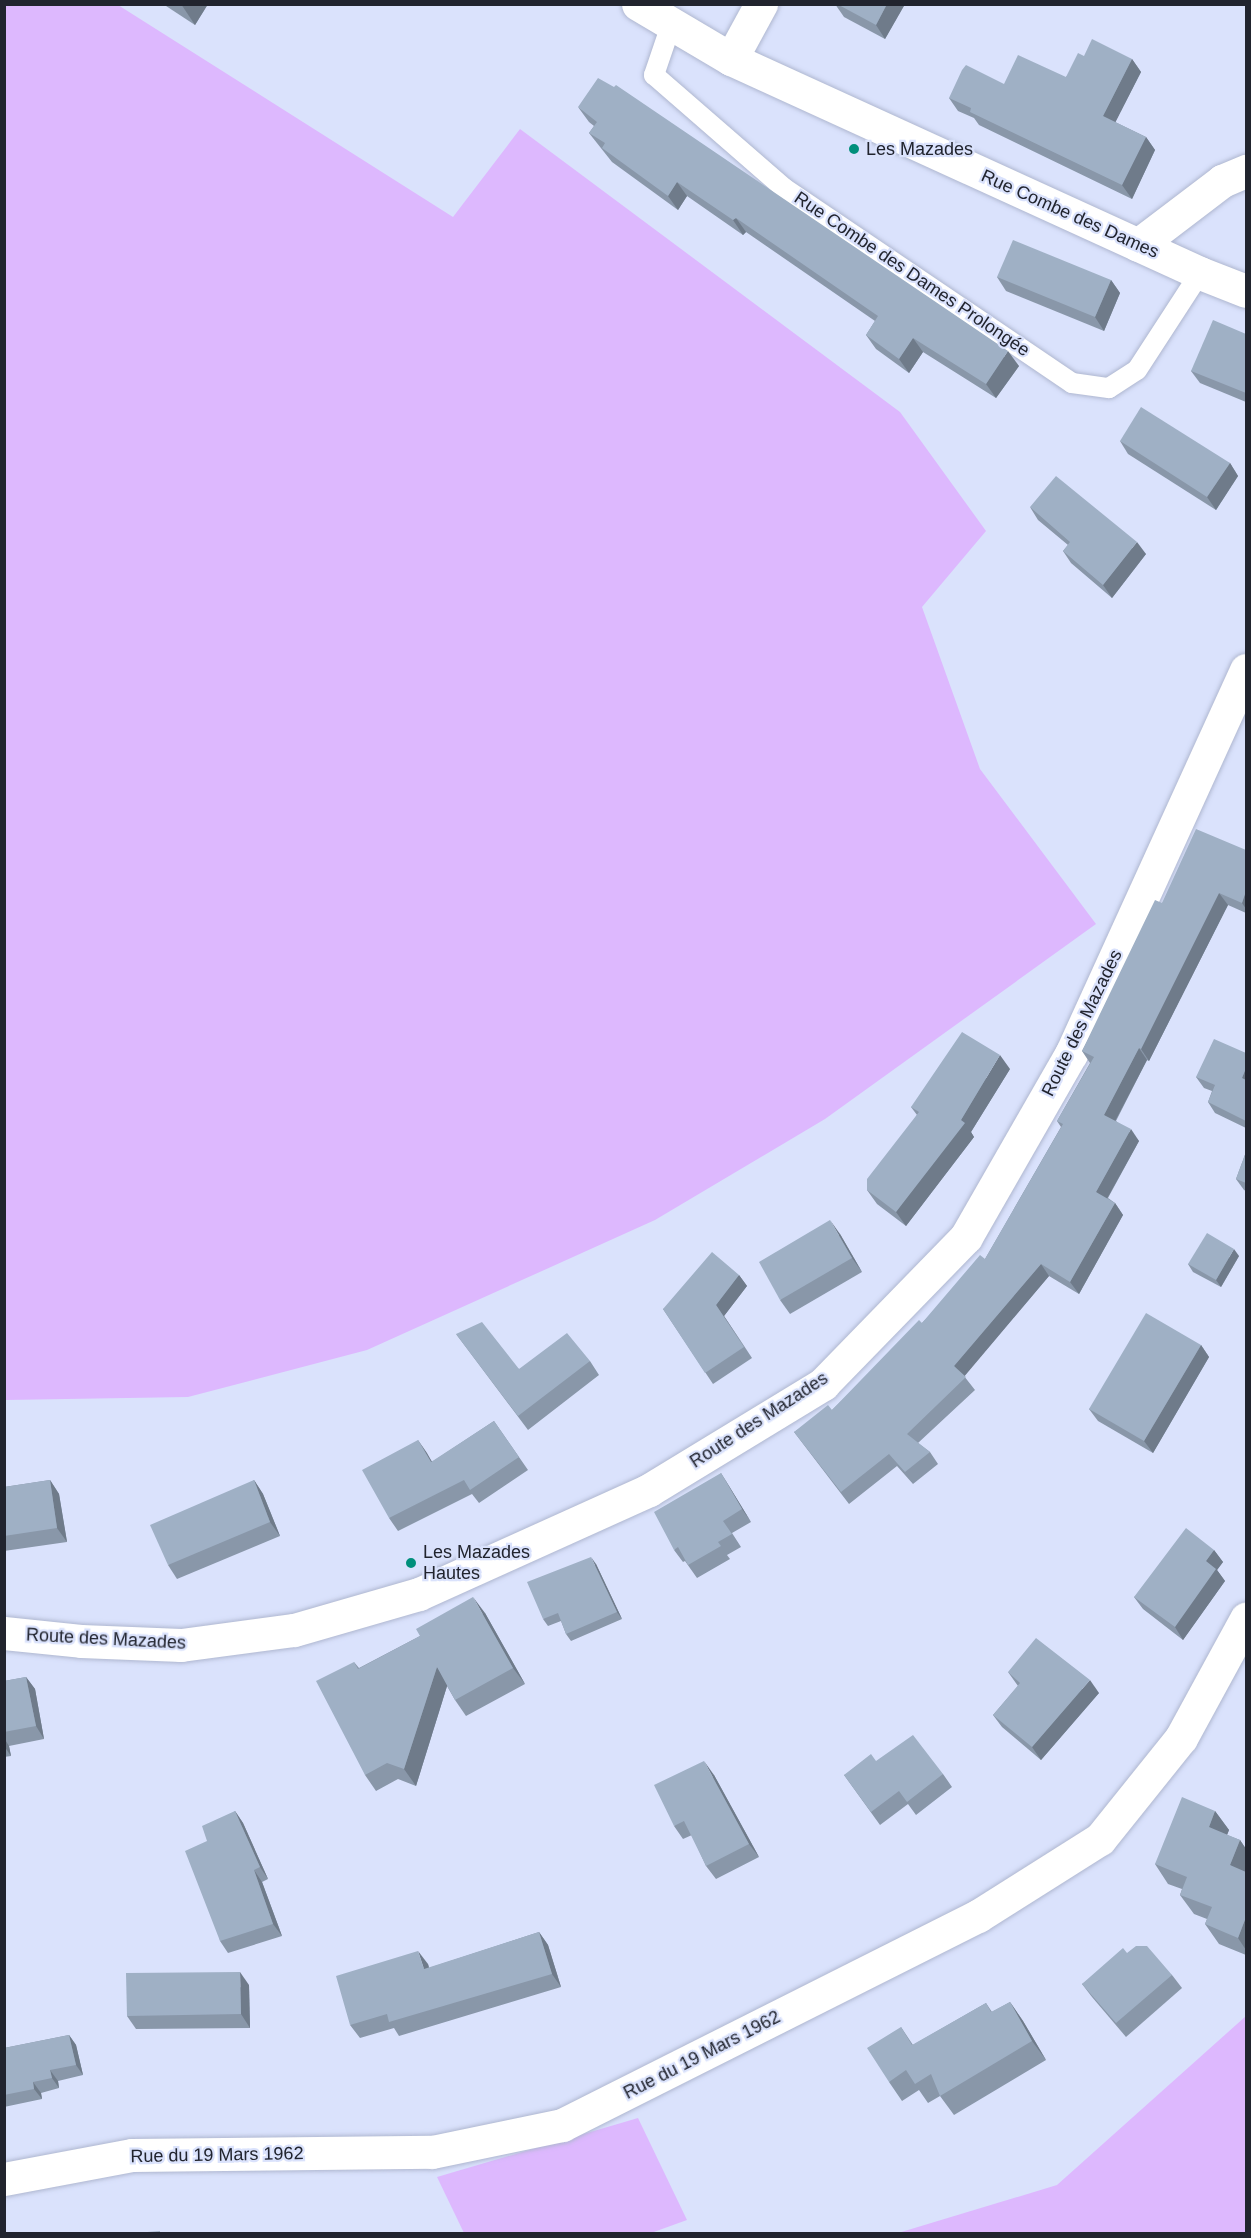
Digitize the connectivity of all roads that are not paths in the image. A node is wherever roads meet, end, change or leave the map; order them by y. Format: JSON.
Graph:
{"nodes":[{"id":1,"x":638,"y":4,"type":"edge"},
{"id":2,"x":761,"y":4,"type":"edge"},
{"id":3,"x":671,"y":25,"type":"junction"},
{"id":4,"x":731,"y":59,"type":"junction"},
{"id":5,"x":1246,"y":171,"type":"edge"},
{"id":6,"x":1138,"y":245,"type":"junction"},
{"id":7,"x":1200,"y":273,"type":"junction"},
{"id":8,"x":1246,"y":291,"type":"edge"},
{"id":9,"x":1246,"y":670,"type":"edge"},
{"id":10,"x":1246,"y":1619,"type":"edge"},
{"id":11,"x":4,"y":1633,"type":"edge"},
{"id":12,"x":4,"y":2179,"type":"edge"}],
"edges":[{"from":1,"to":3,"type":"street","name":"Rue Combe des Dames"},
{"from":2,"to":4,"type":"street"},
{"from":3,"to":4,"type":"street","name":"Rue Combe des Dames"},
{"from":3,"to":7,"type":"lane","name":"Rue Combe des Dames Prolongée"},
{"from":4,"to":6,"type":"street","name":"Rue Combe des Dames"},
{"from":5,"to":6,"type":"street"},
{"from":6,"to":7,"type":"street","name":"Rue Combe des Dames"},
{"from":7,"to":8,"type":"street","name":"Rue Combe des Dames"},
{"from":9,"to":11,"type":"street","name":"Route des Mazades"},
{"from":10,"to":12,"type":"street","name":"Rue du 19 Mars 1962"}]}
